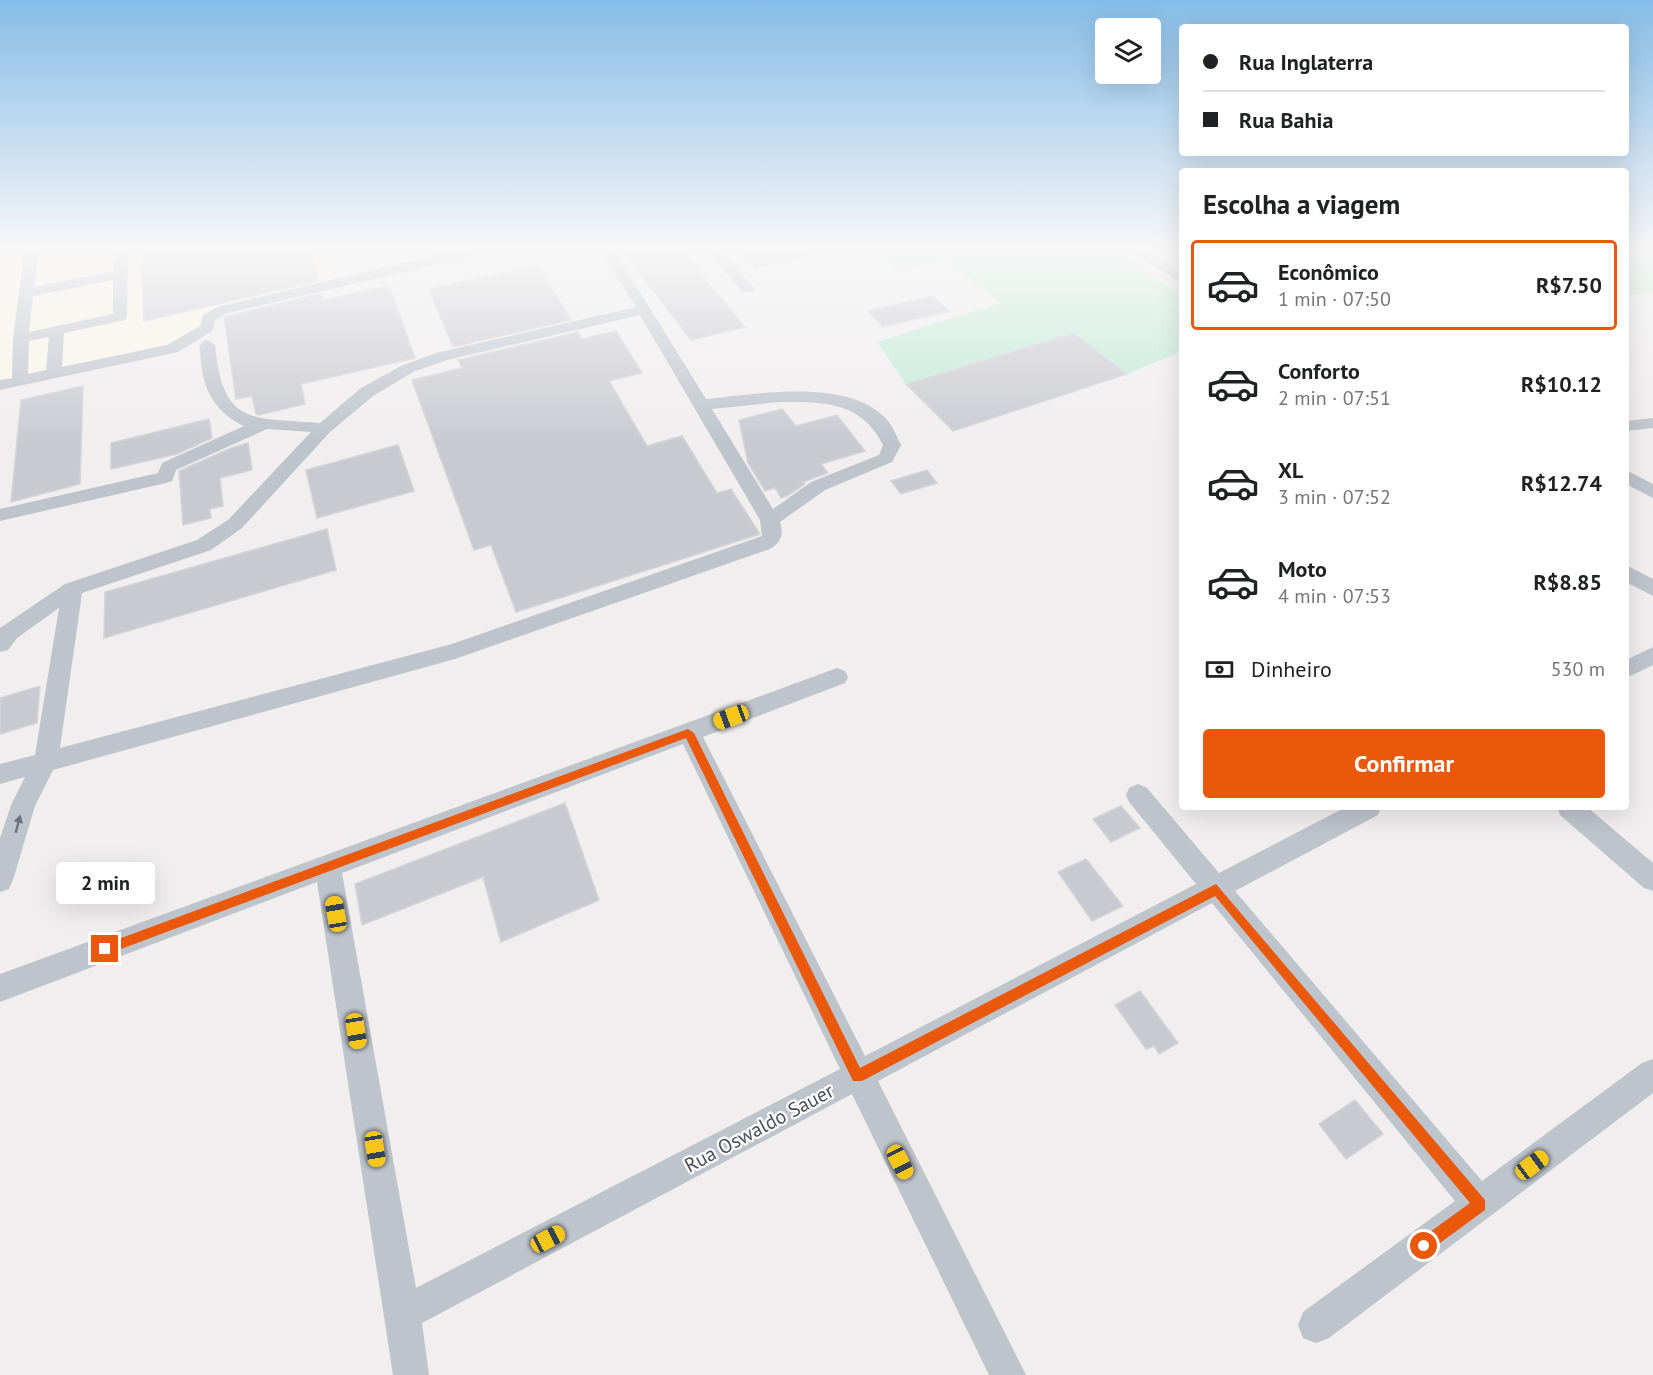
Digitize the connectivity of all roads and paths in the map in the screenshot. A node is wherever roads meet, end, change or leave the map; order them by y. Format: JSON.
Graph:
{"nodes":[{"id":1,"x":24,"y":314,"type":"edge"},
{"id":2,"x":120,"y":314,"type":"edge"},
{"id":3,"x":216,"y":314,"type":"edge"},
{"id":4,"x":626,"y":314,"type":"edge"},
{"id":5,"x":646,"y":314,"type":"edge"},
{"id":6,"x":57,"y":331,"type":"junction"},
{"id":7,"x":21,"y":338,"type":"junction"},
{"id":8,"x":207,"y":345,"type":"dead end"},
{"id":9,"x":54,"y":374,"type":"junction"},
{"id":10,"x":20,"y":381,"type":"junction"},
{"id":11,"x":0,"y":385,"type":"edge"},
{"id":12,"x":701,"y":405,"type":"junction"},
{"id":13,"x":1653,"y":423,"type":"edge"},
{"id":14,"x":263,"y":424,"type":"junction"},
{"id":15,"x":1629,"y":426,"type":"edge"},
{"id":16,"x":324,"y":428,"type":"junction"},
{"id":17,"x":1629,"y":478,"type":"edge"},
{"id":18,"x":1653,"y":492,"type":"edge"},
{"id":19,"x":0,"y":515,"type":"edge"},
{"id":20,"x":770,"y":520,"type":"junction"},
{"id":21,"x":1629,"y":574,"type":"edge"},
{"id":22,"x":72,"y":589,"type":"junction"},
{"id":23,"x":1653,"y":590,"type":"edge"},
{"id":24,"x":0,"y":644,"type":"edge"},
{"id":25,"x":1653,"y":655,"type":"edge"},
{"id":26,"x":1629,"y":668,"type":"edge"},
{"id":27,"x":837,"y":677,"type":"dead end"},
{"id":28,"x":688,"y":733,"type":"junction"},
{"id":29,"x":46,"y":760,"type":"junction"},
{"id":30,"x":0,"y":774,"type":"edge"},
{"id":31,"x":1138,"y":795,"type":"dead end"},
{"id":32,"x":1363,"y":810,"type":"edge"},
{"id":33,"x":1572,"y":810,"type":"edge"},
{"id":34,"x":328,"y":866,"type":"junction"},
{"id":35,"x":1653,"y":879,"type":"edge"},
{"id":36,"x":0,"y":880,"type":"edge"},
{"id":37,"x":1216,"y":889,"type":"junction"},
{"id":38,"x":0,"y":988,"type":"edge"},
{"id":39,"x":1653,"y":1074,"type":"edge"},
{"id":40,"x":857,"y":1076,"type":"junction"},
{"id":41,"x":1480,"y":1205,"type":"junction"},
{"id":42,"x":403,"y":1314,"type":"junction"},
{"id":43,"x":1316,"y":1325,"type":"dead end"},
{"id":44,"x":411,"y":1375,"type":"edge"},
{"id":45,"x":1008,"y":1375,"type":"edge"}],
"edges":[{"from":1,"to":7,"type":"street"},
{"from":2,"to":6,"type":"street"},
{"from":3,"to":9,"type":"street"},
{"from":4,"to":16,"type":"street"},
{"from":5,"to":12,"type":"street"},
{"from":6,"to":7,"type":"street"},
{"from":6,"to":9,"type":"street"},
{"from":7,"to":10,"type":"street"},
{"from":8,"to":14,"type":"street"},
{"from":9,"to":10,"type":"street"},
{"from":10,"to":11,"type":"street"},
{"from":12,"to":20,"type":"street"},
{"from":12,"to":20,"type":"street"},
{"from":13,"to":15,"type":"street"},
{"from":14,"to":16,"type":"street"},
{"from":14,"to":19,"type":"street"},
{"from":16,"to":22,"type":"street"},
{"from":17,"to":18,"type":"street"},
{"from":20,"to":29,"type":"street"},
{"from":21,"to":23,"type":"street"},
{"from":22,"to":24,"type":"street"},
{"from":22,"to":29,"type":"street"},
{"from":25,"to":26,"type":"street"},
{"from":27,"to":28,"type":"street"},
{"from":28,"to":34,"type":"street"},
{"from":28,"to":40,"type":"street"},
{"from":29,"to":30,"type":"street"},
{"from":36,"to":29,"type":"street","one_way":true},
{"from":31,"to":37,"type":"street"},
{"from":32,"to":37,"type":"street","name":"Rua Oswaldo Sauer"},
{"from":33,"to":35,"type":"street"},
{"from":34,"to":38,"type":"street"},
{"from":34,"to":42,"type":"street"},
{"from":37,"to":40,"type":"street","name":"Rua Oswaldo Sauer"},
{"from":37,"to":41,"type":"street"},
{"from":39,"to":41,"type":"street"},
{"from":40,"to":42,"type":"street","name":"Rua Oswaldo Sauer"},
{"from":40,"to":45,"type":"street"},
{"from":41,"to":43,"type":"street"},
{"from":42,"to":44,"type":"street"}]}
